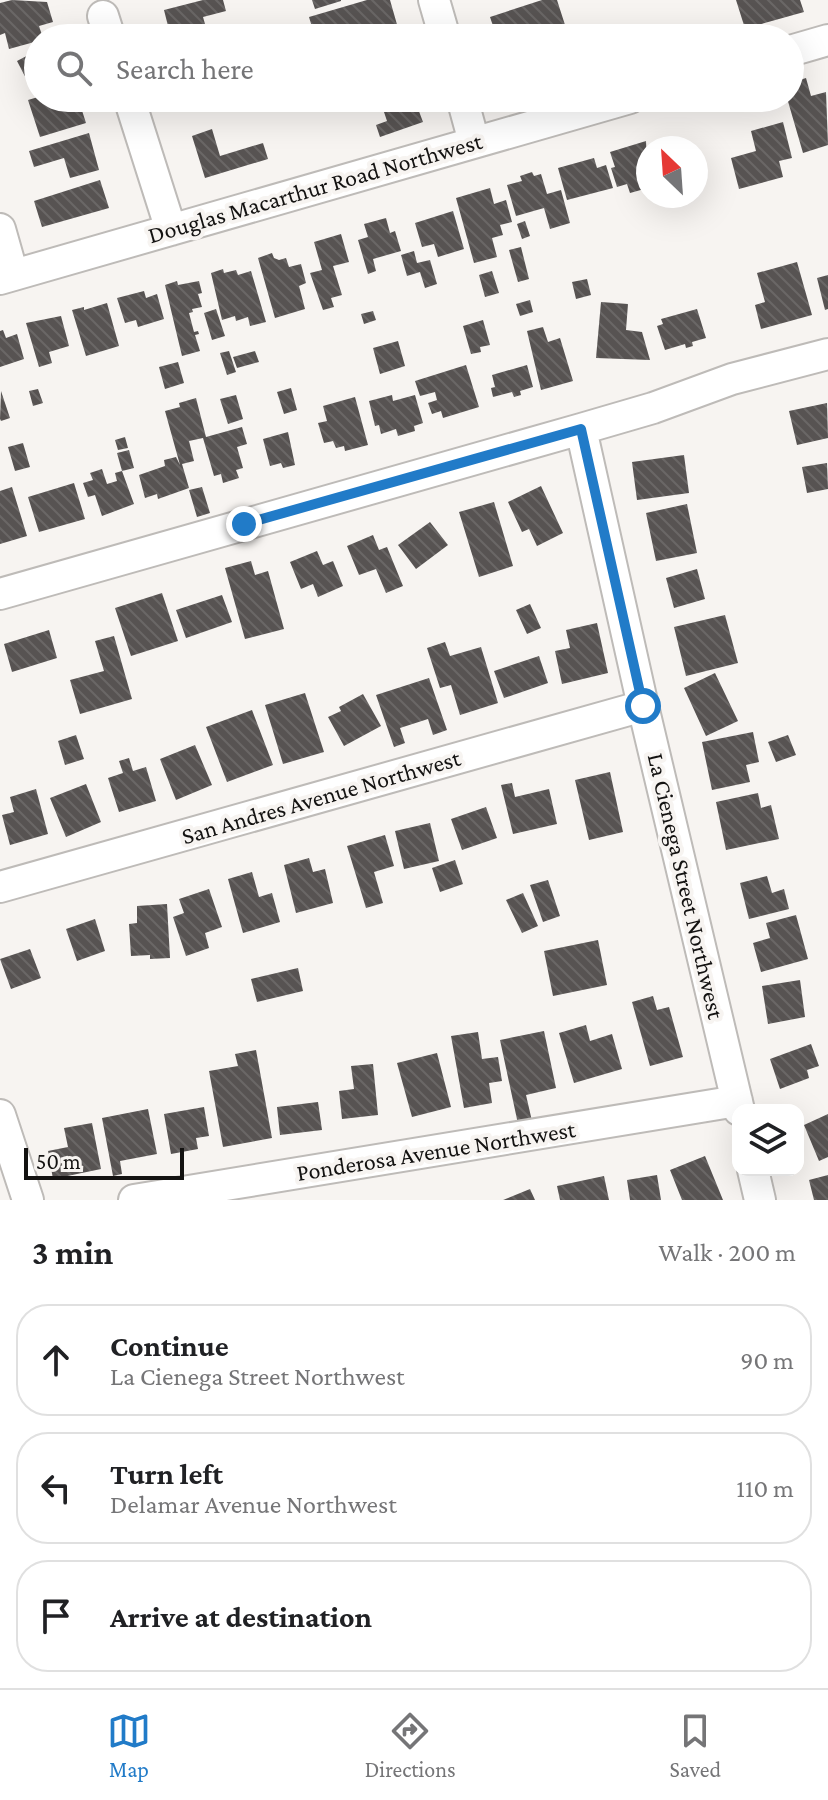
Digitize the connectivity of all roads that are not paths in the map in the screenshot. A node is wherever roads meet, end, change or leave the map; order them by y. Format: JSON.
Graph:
{"nodes":[{"id":1,"x":434,"y":0,"type":"edge"},
{"id":2,"x":441,"y":24,"type":"edge"},
{"id":3,"x":828,"y":40,"type":"edge"},
{"id":4,"x":804,"y":47,"type":"edge"},
{"id":5,"x":133,"y":112,"type":"edge"},
{"id":6,"x":466,"y":112,"type":"edge"},
{"id":7,"x":580,"y":112,"type":"edge"},
{"id":8,"x":474,"y":142,"type":"junction"},
{"id":9,"x":0,"y":229,"type":"edge"},
{"id":10,"x":171,"y":230,"type":"junction"},
{"id":11,"x":7,"y":277,"type":"edge"},
{"id":12,"x":828,"y":354,"type":"edge"},
{"id":13,"x":581,"y":429,"type":"junction"},
{"id":14,"x":0,"y":594,"type":"edge"},
{"id":15,"x":643,"y":706,"type":"junction"},
{"id":16,"x":0,"y":887,"type":"edge"},
{"id":17,"x":738,"y":1104,"type":"edge"},
{"id":18,"x":732,"y":1107,"type":"edge"},
{"id":19,"x":0,"y":1115,"type":"edge"},
{"id":20,"x":754,"y":1176,"type":"edge"},
{"id":21,"x":28,"y":1200,"type":"edge"},
{"id":22,"x":134,"y":1200,"type":"edge"},
{"id":23,"x":760,"y":1200,"type":"edge"}],
"edges":[{"from":1,"to":2,"type":"street"},
{"from":3,"to":4,"type":"street"},
{"from":5,"to":10,"type":"street"},
{"from":6,"to":8,"type":"street"},
{"from":7,"to":8,"type":"street","name":"Douglas Macarthur Road Northwest"},
{"from":8,"to":10,"type":"street","name":"Douglas Macarthur Road Northwest"},
{"from":9,"to":11,"type":"street"},
{"from":10,"to":11,"type":"street","name":"Douglas Macarthur Road Northwest"},
{"from":12,"to":13,"type":"street"},
{"from":13,"to":14,"type":"street"},
{"from":13,"to":15,"type":"street","name":"La Cienega Street Northwest"},
{"from":15,"to":16,"type":"street","name":"San Andres Avenue Northwest"},
{"from":15,"to":17,"type":"street","name":"La Cienega Street Northwest"},
{"from":18,"to":22,"type":"street","name":"Ponderosa Avenue Northwest"},
{"from":19,"to":21,"type":"street"},
{"from":20,"to":23,"type":"street"}]}
